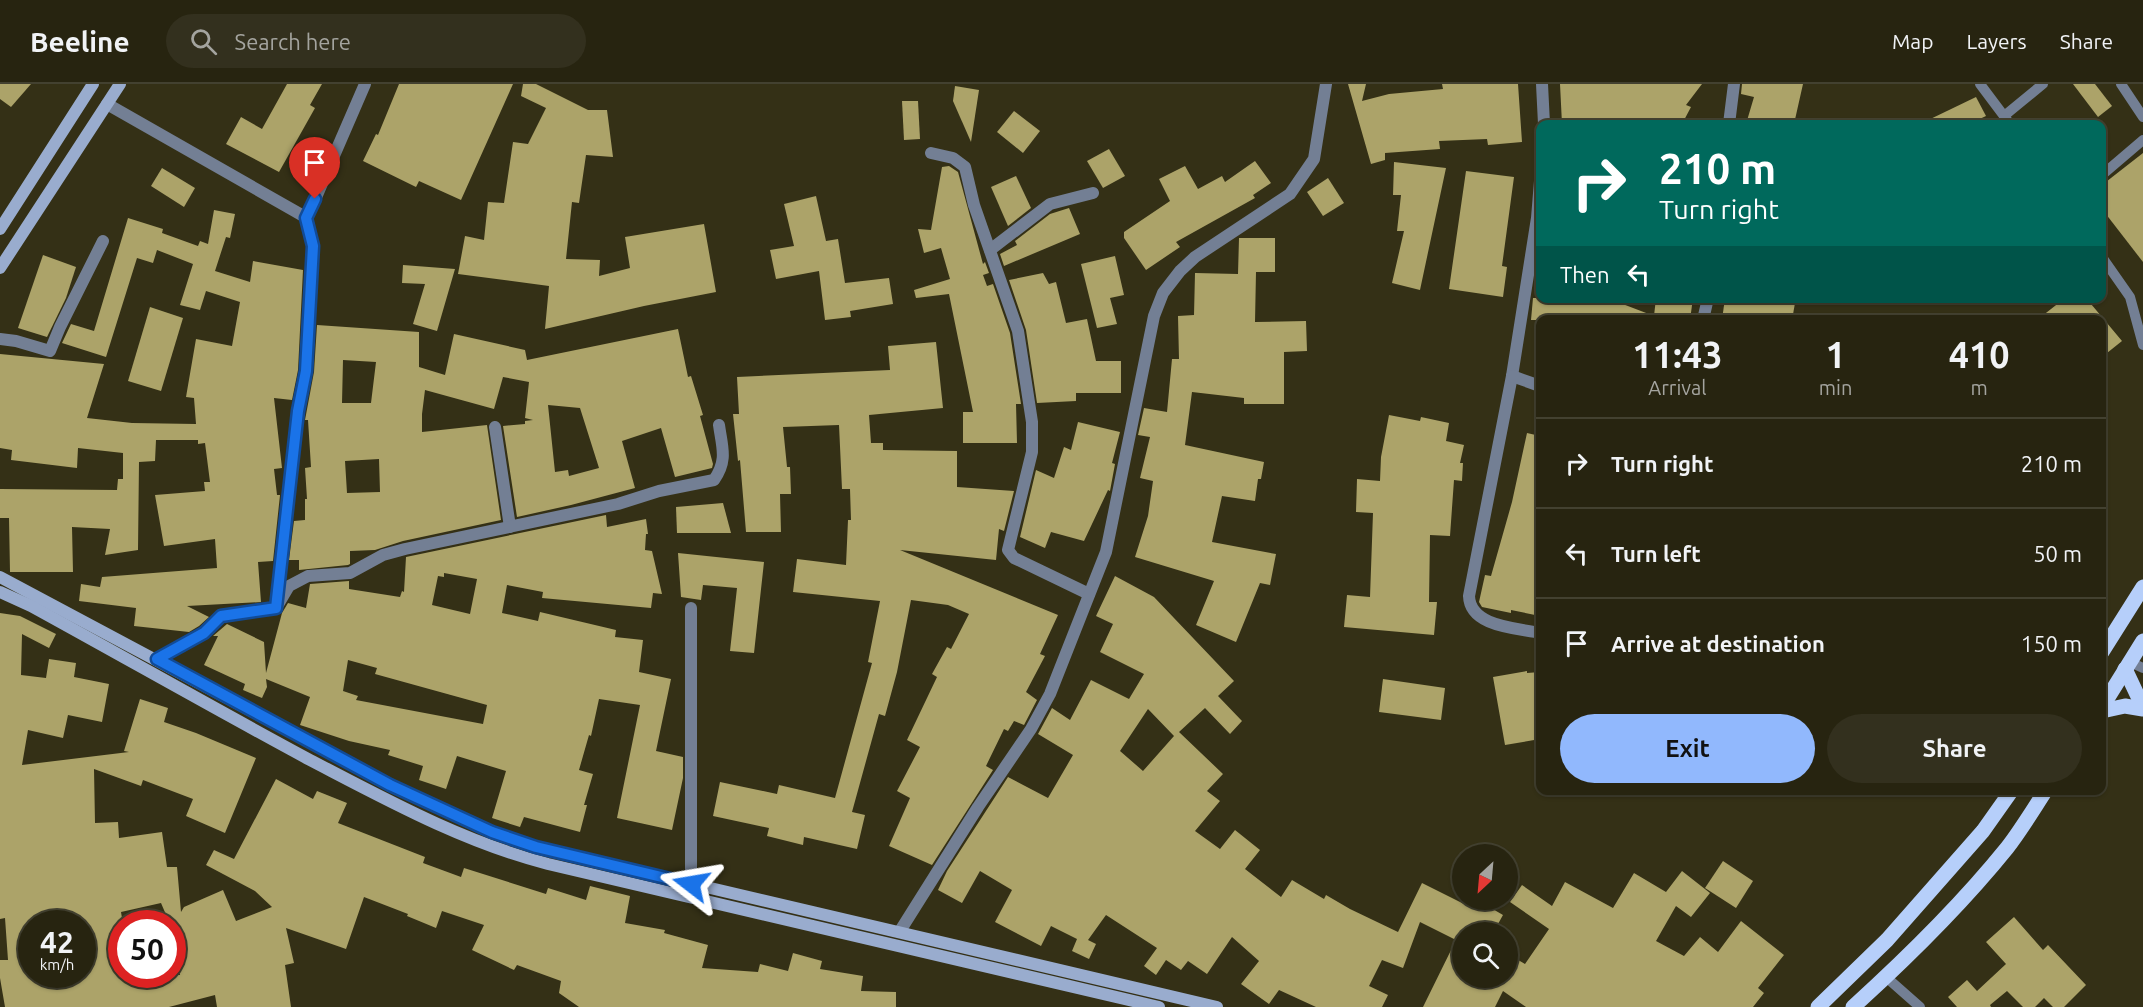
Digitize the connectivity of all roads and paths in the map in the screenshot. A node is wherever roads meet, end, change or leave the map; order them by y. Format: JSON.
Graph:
{"nodes":[{"id":1,"x":93,"y":84,"type":"edge"},
{"id":2,"x":120,"y":84,"type":"edge"},
{"id":3,"x":365,"y":84,"type":"edge"},
{"id":4,"x":1326,"y":84,"type":"edge"},
{"id":5,"x":1542,"y":84,"type":"edge"},
{"id":6,"x":1734,"y":84,"type":"edge"},
{"id":7,"x":1980,"y":84,"type":"edge"},
{"id":8,"x":2043,"y":84,"type":"edge"},
{"id":9,"x":2121,"y":84,"type":"edge"},
{"id":10,"x":107,"y":104,"type":"junction"},
{"id":11,"x":2143,"y":117,"type":"edge"},
{"id":12,"x":1544,"y":120,"type":"edge"},
{"id":13,"x":1730,"y":120,"type":"edge"},
{"id":14,"x":2007,"y":120,"type":"edge"},
{"id":15,"x":2143,"y":140,"type":"edge"},
{"id":16,"x":931,"y":153,"type":"dead end"},
{"id":17,"x":2106,"y":172,"type":"edge"},
{"id":18,"x":1093,"y":193,"type":"dead end"},
{"id":19,"x":306,"y":218,"type":"junction"},
{"id":20,"x":1536,"y":224,"type":"edge"},
{"id":21,"x":0,"y":229,"type":"edge"},
{"id":22,"x":103,"y":241,"type":"dead end"},
{"id":23,"x":990,"y":250,"type":"junction"},
{"id":24,"x":2106,"y":263,"type":"edge"},
{"id":25,"x":0,"y":268,"type":"edge"},
{"id":26,"x":0,"y":339,"type":"edge"},
{"id":27,"x":2143,"y":343,"type":"edge"},
{"id":28,"x":1512,"y":376,"type":"junction"},
{"id":29,"x":1536,"y":385,"type":"edge"},
{"id":30,"x":719,"y":425,"type":"dead end"},
{"id":31,"x":495,"y":427,"type":"dead end"},
{"id":32,"x":510,"y":527,"type":"junction"},
{"id":33,"x":0,"y":577,"type":"edge"},
{"id":34,"x":2143,"y":587,"type":"edge"},
{"id":35,"x":0,"y":592,"type":"edge"},
{"id":36,"x":1089,"y":594,"type":"junction"},
{"id":37,"x":276,"y":608,"type":"junction"},
{"id":38,"x":692,"y":608,"type":"dead end"},
{"id":39,"x":1536,"y":632,"type":"edge"},
{"id":40,"x":2143,"y":641,"type":"edge"},
{"id":41,"x":2106,"y":646,"type":"edge"},
{"id":42,"x":157,"y":659,"type":"junction"},
{"id":43,"x":2133,"y":666,"type":"edge"},
{"id":44,"x":2106,"y":703,"type":"edge"},
{"id":45,"x":2106,"y":708,"type":"edge"},
{"id":46,"x":2143,"y":708,"type":"edge"},
{"id":47,"x":2010,"y":795,"type":"edge"},
{"id":48,"x":2043,"y":795,"type":"edge"},
{"id":49,"x":691,"y":884,"type":"junction"},
{"id":50,"x":900,"y":932,"type":"junction"},
{"id":51,"x":1886,"y":977,"type":"junction"},
{"id":52,"x":1159,"y":1007,"type":"edge"},
{"id":53,"x":1217,"y":1007,"type":"edge"},
{"id":54,"x":1818,"y":1007,"type":"edge"},
{"id":55,"x":1853,"y":1007,"type":"edge"},
{"id":56,"x":1920,"y":1007,"type":"edge"}],
"edges":[{"from":1,"to":21,"type":"main road"},
{"from":2,"to":10,"type":"main road"},
{"from":3,"to":19,"type":"street"},
{"from":4,"to":36,"type":"street"},
{"from":5,"to":12,"type":"street"},
{"from":6,"to":13,"type":"street"},
{"from":7,"to":14,"type":"lane"},
{"from":8,"to":14,"type":"lane"},
{"from":9,"to":11,"type":"lane"},
{"from":10,"to":19,"type":"street"},
{"from":10,"to":25,"type":"main road"},
{"from":15,"to":17,"type":"lane"},
{"from":16,"to":23,"type":"street"},
{"from":18,"to":23,"type":"street"},
{"from":19,"to":37,"type":"street"},
{"from":20,"to":28,"type":"street"},
{"from":22,"to":26,"type":"street"},
{"from":23,"to":36,"type":"street"},
{"from":24,"to":27,"type":"lane"},
{"from":28,"to":29,"type":"street"},
{"from":28,"to":39,"type":"street"},
{"from":30,"to":32,"type":"street"},
{"from":31,"to":32,"type":"street"},
{"from":32,"to":37,"type":"street"},
{"from":33,"to":42,"type":"main road"},
{"from":34,"to":41,"type":"main road"},
{"from":35,"to":52,"type":"main road"},
{"from":36,"to":50,"type":"street"},
{"from":37,"to":42,"type":"street"},
{"from":38,"to":49,"type":"street"},
{"from":40,"to":43,"type":"main road"},
{"from":42,"to":49,"type":"main road"},
{"from":43,"to":44,"type":"main road"},
{"from":43,"to":46,"type":"main road"},
{"from":45,"to":46,"type":"main road"},
{"from":47,"to":54,"type":"main road"},
{"from":48,"to":51,"type":"main road"},
{"from":49,"to":50,"type":"main road"},
{"from":50,"to":53,"type":"main road"},
{"from":51,"to":55,"type":"main road"},
{"from":51,"to":56,"type":"lane"}]}
